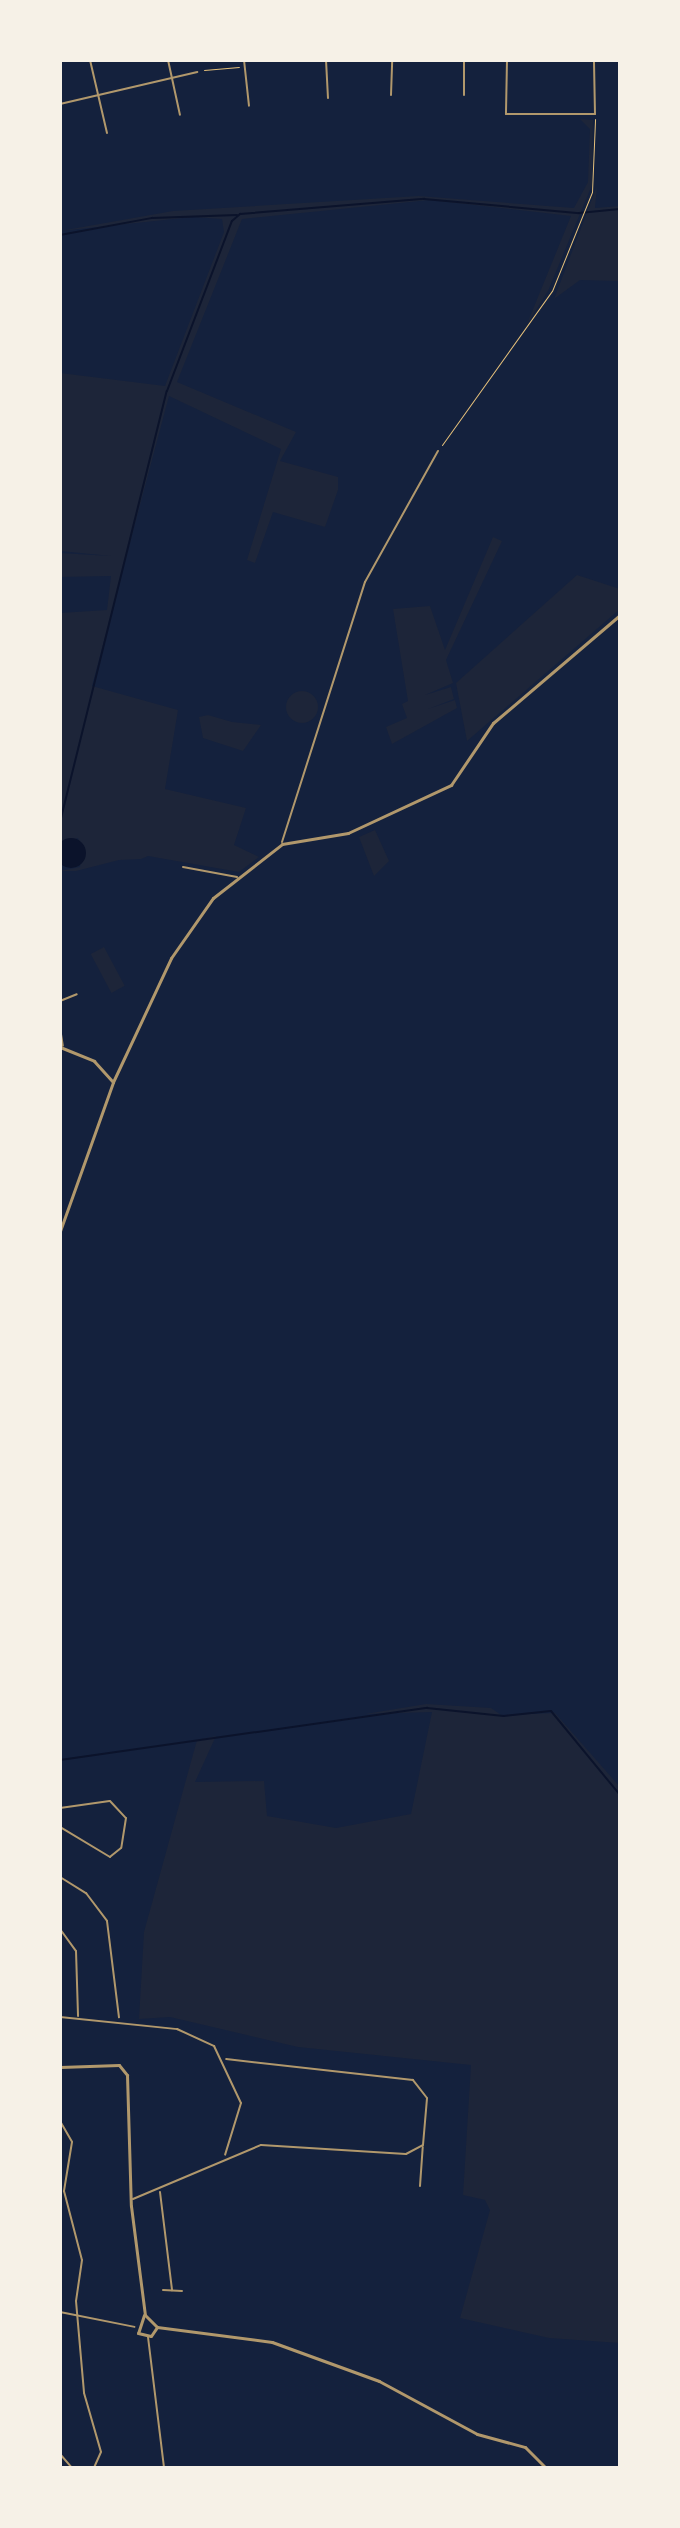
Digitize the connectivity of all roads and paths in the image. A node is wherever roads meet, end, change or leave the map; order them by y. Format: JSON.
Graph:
{"nodes":[{"id":1,"x":90,"y":60,"type":"edge"},
{"id":2,"x":168,"y":60,"type":"edge"},
{"id":3,"x":244,"y":60,"type":"edge"},
{"id":4,"x":326,"y":60,"type":"edge"},
{"id":5,"x":392,"y":60,"type":"edge"},
{"id":6,"x":464,"y":60,"type":"edge"},
{"id":7,"x":507,"y":60,"type":"edge"},
{"id":8,"x":594,"y":60,"type":"edge"},
{"id":9,"x":239,"y":67,"type":"joint"},
{"id":10,"x":245,"y":67,"type":"junction"},
{"id":11,"x":197,"y":72,"type":"joint"},
{"id":12,"x":172,"y":79,"type":"junction"},
{"id":13,"x":391,"y":95,"type":"dead end"},
{"id":14,"x":464,"y":95,"type":"dead end"},
{"id":15,"x":98,"y":96,"type":"junction"},
{"id":16,"x":328,"y":98,"type":"dead end"},
{"id":17,"x":60,"y":104,"type":"edge"},
{"id":18,"x":249,"y":106,"type":"dead end"},
{"id":19,"x":595,"y":114,"type":"junction"},
{"id":20,"x":180,"y":115,"type":"dead end"},
{"id":21,"x":107,"y":133,"type":"dead end"},
{"id":22,"x":438,"y":451,"type":"joint"},
{"id":23,"x":620,"y":615,"type":"edge"},
{"id":24,"x":282,"y":844,"type":"junction"},
{"id":25,"x":183,"y":867,"type":"dead end"},
{"id":26,"x":238,"y":877,"type":"junction"},
{"id":27,"x":77,"y":994,"type":"dead end"},
{"id":28,"x":60,"y":1001,"type":"edge"},
{"id":29,"x":60,"y":1028,"type":"edge"},
{"id":30,"x":61,"y":1047,"type":"edge"},
{"id":31,"x":113,"y":1082,"type":"junction"},
{"id":32,"x":60,"y":1231,"type":"edge"},
{"id":33,"x":60,"y":1808,"type":"edge"},
{"id":34,"x":60,"y":1827,"type":"edge"},
{"id":35,"x":60,"y":1877,"type":"edge"},
{"id":36,"x":60,"y":1929,"type":"edge"},
{"id":37,"x":60,"y":2017,"type":"edge"},
{"id":38,"x":78,"y":2017,"type":"junction"},
{"id":39,"x":119,"y":2019,"type":"junction"},
{"id":40,"x":226,"y":2059,"type":"junction"},
{"id":41,"x":60,"y":2067,"type":"edge"},
{"id":42,"x":60,"y":2121,"type":"edge"},
{"id":43,"x":423,"y":2145,"type":"junction"},
{"id":44,"x":224,"y":2158,"type":"junction"},
{"id":45,"x":420,"y":2186,"type":"dead end"},
{"id":46,"x":160,"y":2191,"type":"junction"},
{"id":47,"x":131,"y":2199,"type":"junction"},
{"id":48,"x":163,"y":2290,"type":"dead end"},
{"id":49,"x":172,"y":2290,"type":"junction"},
{"id":50,"x":182,"y":2291,"type":"dead end"},
{"id":51,"x":60,"y":2312,"type":"edge"},
{"id":52,"x":145,"y":2315,"type":"junction"},
{"id":53,"x":80,"y":2319,"type":"junction"},
{"id":54,"x":135,"y":2327,"type":"junction"},
{"id":55,"x":157,"y":2327,"type":"junction"},
{"id":56,"x":148,"y":2337,"type":"junction"},
{"id":57,"x":60,"y":2454,"type":"edge"},
{"id":58,"x":72,"y":2468,"type":"edge"},
{"id":59,"x":94,"y":2468,"type":"edge"},
{"id":60,"x":164,"y":2468,"type":"edge"},
{"id":61,"x":546,"y":2468,"type":"edge"}],
"edges":[{"from":1,"to":15,"type":"street"},
{"from":2,"to":12,"type":"street"},
{"from":3,"to":10,"type":"street"},
{"from":4,"to":16,"type":"street"},
{"from":5,"to":13,"type":"street"},
{"from":6,"to":14,"type":"street"},
{"from":7,"to":19,"type":"street"},
{"from":8,"to":19,"type":"street"},
{"from":9,"to":10,"type":"street"},
{"from":9,"to":11,"type":"path"},
{"from":10,"to":18,"type":"street"},
{"from":11,"to":12,"type":"street"},
{"from":12,"to":15,"type":"street"},
{"from":12,"to":20,"type":"street"},
{"from":15,"to":17,"type":"street"},
{"from":15,"to":21,"type":"street"},
{"from":19,"to":22,"type":"path"},
{"from":22,"to":24,"type":"street"},
{"from":23,"to":24,"type":"street"},
{"from":24,"to":26,"type":"street"},
{"from":25,"to":26,"type":"street"},
{"from":26,"to":31,"type":"street"},
{"from":27,"to":28,"type":"street"},
{"from":29,"to":30,"type":"street"},
{"from":30,"to":31,"type":"street"},
{"from":31,"to":32,"type":"street"},
{"from":33,"to":34,"type":"street"},
{"from":35,"to":39,"type":"street"},
{"from":36,"to":38,"type":"street"},
{"from":37,"to":38,"type":"street"},
{"from":38,"to":39,"type":"street"},
{"from":39,"to":40,"type":"street"},
{"from":40,"to":43,"type":"street"},
{"from":40,"to":44,"type":"street"},
{"from":41,"to":47,"type":"street"},
{"from":42,"to":53,"type":"street"},
{"from":43,"to":44,"type":"street"},
{"from":43,"to":45,"type":"street"},
{"from":44,"to":46,"type":"street"},
{"from":46,"to":47,"type":"street"},
{"from":46,"to":49,"type":"street"},
{"from":47,"to":52,"type":"street"},
{"from":48,"to":49,"type":"street"},
{"from":49,"to":50,"type":"street"},
{"from":51,"to":53,"type":"street"},
{"from":52,"to":54,"type":"street"},
{"from":52,"to":55,"type":"street"},
{"from":53,"to":54,"type":"street"},
{"from":53,"to":59,"type":"street"},
{"from":54,"to":56,"type":"street"},
{"from":55,"to":56,"type":"street"},
{"from":55,"to":61,"type":"street"},
{"from":56,"to":60,"type":"street"},
{"from":57,"to":58,"type":"street"}]}
